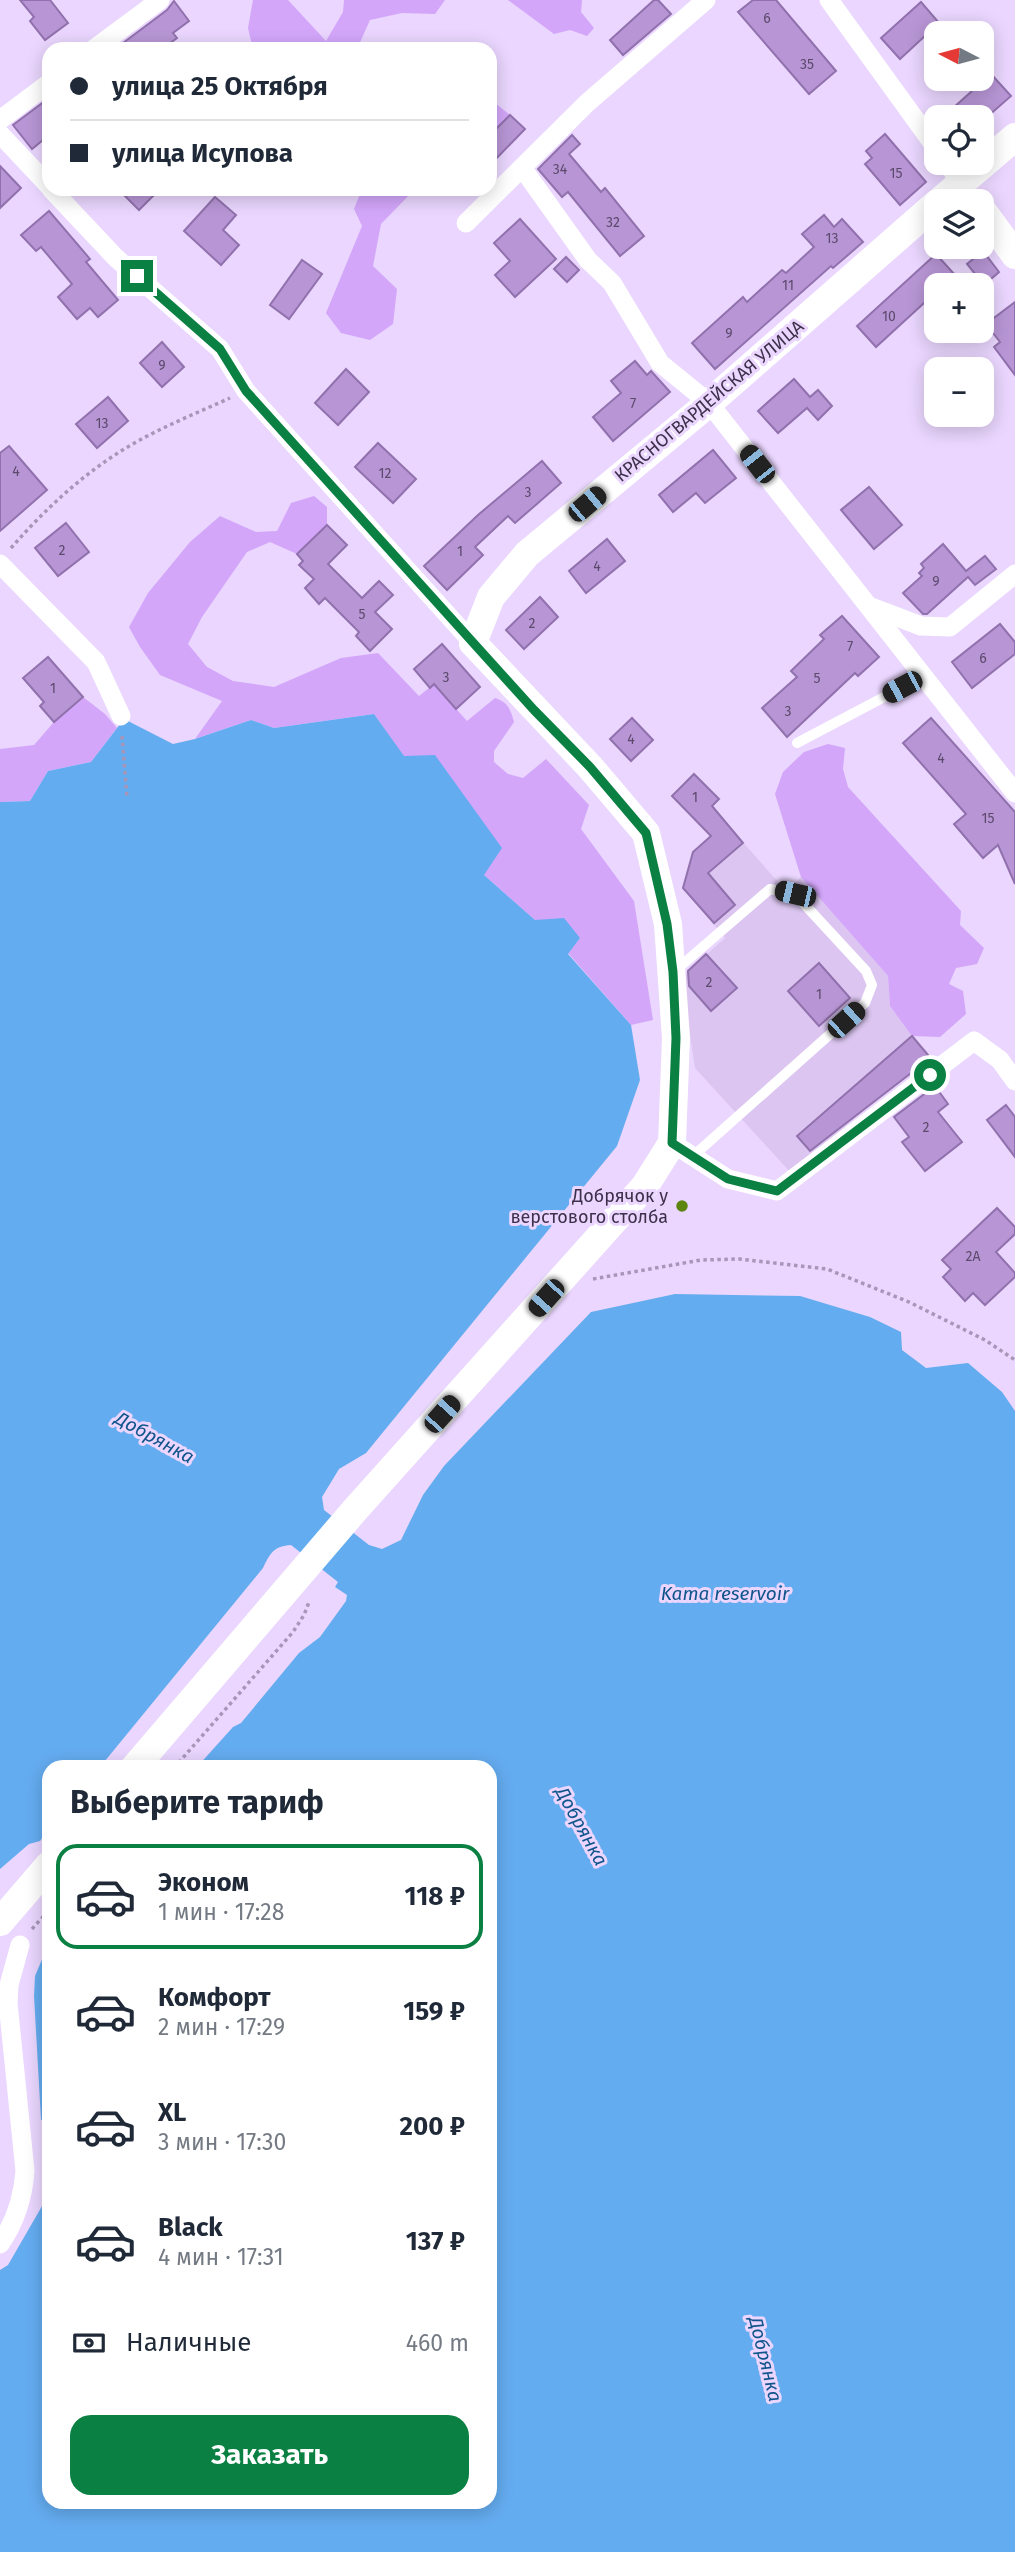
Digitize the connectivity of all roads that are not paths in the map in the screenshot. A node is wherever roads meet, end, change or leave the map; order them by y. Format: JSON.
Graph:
{"nodes":[{"id":1,"x":160,"y":0,"type":"edge"},
{"id":2,"x":706,"y":0,"type":"edge"},
{"id":3,"x":829,"y":0,"type":"edge"},
{"id":4,"x":103,"y":42,"type":"edge"},
{"id":5,"x":42,"y":88,"type":"edge"},
{"id":6,"x":0,"y":120,"type":"edge"},
{"id":7,"x":924,"y":131,"type":"edge"},
{"id":8,"x":0,"y":134,"type":"edge"},
{"id":9,"x":1015,"y":138,"type":"edge"},
{"id":10,"x":523,"y":169,"type":"junction"},
{"id":11,"x":42,"y":179,"type":"edge"},
{"id":12,"x":961,"y":182,"type":"edge"},
{"id":13,"x":497,"y":194,"type":"edge"},
{"id":14,"x":58,"y":196,"type":"edge"},
{"id":15,"x":494,"y":196,"type":"edge"},
{"id":16,"x":924,"y":215,"type":"edge"},
{"id":17,"x":466,"y":223,"type":"dead end"},
{"id":18,"x":994,"y":226,"type":"edge"},
{"id":19,"x":1015,"y":255,"type":"edge"},
{"id":20,"x":709,"y":403,"type":"junction"},
{"id":21,"x":4,"y":557,"type":"edge"},
{"id":22,"x":1015,"y":574,"type":"edge"},
{"id":23,"x":869,"y":606,"type":"junction"},
{"id":24,"x":473,"y":642,"type":"junction"},
{"id":25,"x":924,"y":676,"type":"junction"},
{"id":26,"x":121,"y":716,"type":"road end"},
{"id":27,"x":797,"y":743,"type":"dead end"},
{"id":28,"x":1015,"y":793,"type":"edge"},
{"id":29,"x":673,"y":972,"type":"junction"},
{"id":30,"x":1015,"y":1081,"type":"edge"},
{"id":31,"x":682,"y":1150,"type":"junction"},
{"id":32,"x":142,"y":1760,"type":"edge"},
{"id":33,"x":42,"y":1873,"type":"edge"},
{"id":34,"x":0,"y":1922,"type":"edge"},
{"id":35,"x":20,"y":1945,"type":"dead end"},
{"id":36,"x":0,"y":2244,"type":"edge"}],
"edges":[{"from":1,"to":4,"type":"street"},
{"from":2,"to":10,"type":"street"},
{"from":3,"to":7,"type":"street"},
{"from":5,"to":6,"type":"street"},
{"from":8,"to":11,"type":"street"},
{"from":9,"to":12,"type":"street","name":"КРАСНОГВАРДЕЙСКАЯ УЛИЦА"},
{"from":10,"to":13,"type":"street"},
{"from":10,"to":20,"type":"street"},
{"from":14,"to":24,"type":"street"},
{"from":15,"to":17,"type":"street"},
{"from":16,"to":20,"type":"street","name":"КРАСНОГВАРДЕЙСКАЯ УЛИЦА"},
{"from":18,"to":19,"type":"street"},
{"from":20,"to":23,"type":"street"},
{"from":20,"to":24,"type":"street","name":"КРАСНОГВАРДЕЙСКАЯ УЛИЦА"},
{"from":21,"to":26,"type":"street"},
{"from":22,"to":23,"type":"street"},
{"from":23,"to":25,"type":"street"},
{"from":24,"to":29,"type":"street"},
{"from":25,"to":27,"type":"lane"},
{"from":25,"to":28,"type":"street"},
{"from":29,"to":31,"type":"street"},
{"from":29,"to":31,"type":"lane"},
{"from":30,"to":31,"type":"street"},
{"from":31,"to":32,"type":"street"},
{"from":33,"to":34,"type":"street"},
{"from":35,"to":36,"type":"street"}]}
